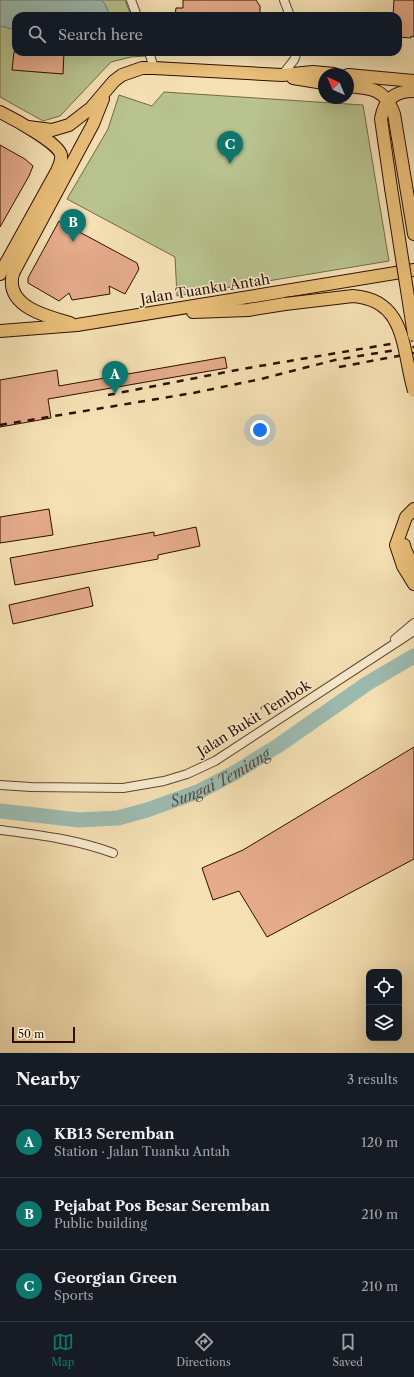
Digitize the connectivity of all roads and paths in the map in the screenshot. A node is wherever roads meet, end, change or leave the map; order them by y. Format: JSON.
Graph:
{"nodes":[{"id":1,"x":131,"y":0,"type":"edge"},
{"id":2,"x":284,"y":0,"type":"edge"},
{"id":3,"x":136,"y":12,"type":"edge"},
{"id":4,"x":288,"y":12,"type":"edge"},
{"id":5,"x":150,"y":56,"type":"edge"},
{"id":6,"x":296,"y":56,"type":"edge"},
{"id":7,"x":154,"y":68,"type":"junction"},
{"id":8,"x":318,"y":72,"type":"edge"},
{"id":9,"x":282,"y":75,"type":"junction"},
{"id":10,"x":354,"y":76,"type":"edge"},
{"id":11,"x":414,"y":81,"type":"edge"},
{"id":12,"x":318,"y":83,"type":"edge"},
{"id":13,"x":354,"y":87,"type":"edge"},
{"id":14,"x":106,"y":91,"type":"junction"},
{"id":15,"x":414,"y":91,"type":"edge"},
{"id":16,"x":388,"y":100,"type":"junction"},
{"id":17,"x":0,"y":112,"type":"edge"},
{"id":18,"x":28,"y":127,"type":"junction"},
{"id":19,"x":414,"y":234,"type":"edge"},
{"id":20,"x":414,"y":270,"type":"edge"},
{"id":21,"x":0,"y":274,"type":"edge"},
{"id":22,"x":157,"y":312,"type":"junction"},
{"id":23,"x":77,"y":325,"type":"junction"},
{"id":24,"x":0,"y":331,"type":"edge"},
{"id":25,"x":414,"y":335,"type":"edge"},
{"id":26,"x":414,"y":391,"type":"edge"},
{"id":27,"x":414,"y":509,"type":"edge"},
{"id":28,"x":401,"y":528,"type":"junction"},
{"id":29,"x":414,"y":569,"type":"edge"},
{"id":30,"x":414,"y":584,"type":"edge"},
{"id":31,"x":414,"y":623,"type":"edge"},
{"id":32,"x":414,"y":631,"type":"edge"},
{"id":33,"x":372,"y":659,"type":"junction"},
{"id":34,"x":0,"y":785,"type":"edge"},
{"id":35,"x":0,"y":830,"type":"edge"},
{"id":36,"x":113,"y":853,"type":"dead end"}],
"edges":[{"from":1,"to":3,"type":"street"},
{"from":2,"to":4,"type":"street"},
{"from":5,"to":7,"type":"street"},
{"from":6,"to":9,"type":"street"},
{"from":7,"to":9,"type":"highway"},
{"from":7,"to":14,"type":"highway"},
{"from":8,"to":9,"type":"highway"},
{"from":9,"to":12,"type":"highway"},
{"from":10,"to":11,"type":"highway"},
{"from":13,"to":16,"type":"highway"},
{"from":14,"to":18,"type":"highway"},
{"from":14,"to":23,"type":"highway"},
{"from":15,"to":16,"type":"highway"},
{"from":16,"to":19,"type":"highway"},
{"from":16,"to":25,"type":"highway","bridge":true},
{"from":17,"to":18,"type":"highway"},
{"from":18,"to":21,"type":"highway"},
{"from":20,"to":22,"type":"highway","name":"Jalan Tuanku Antah"},
{"from":22,"to":23,"type":"highway","name":"Jalan Tuanku Antah"},
{"from":22,"to":26,"type":"highway","bridge":true},
{"from":23,"to":24,"type":"highway","name":"Jalan Tuanku Antah"},
{"from":27,"to":28,"type":"highway"},
{"from":28,"to":29,"type":"highway"},
{"from":28,"to":30,"type":"highway"},
{"from":31,"to":33,"type":"street","name":"Jalan Bukit Tembok"},
{"from":32,"to":33,"type":"street","name":"Jalan Bukit Tembok"},
{"from":33,"to":34,"type":"street","name":"Jalan Bukit Tembok"},
{"from":35,"to":36,"type":"street"}]}
